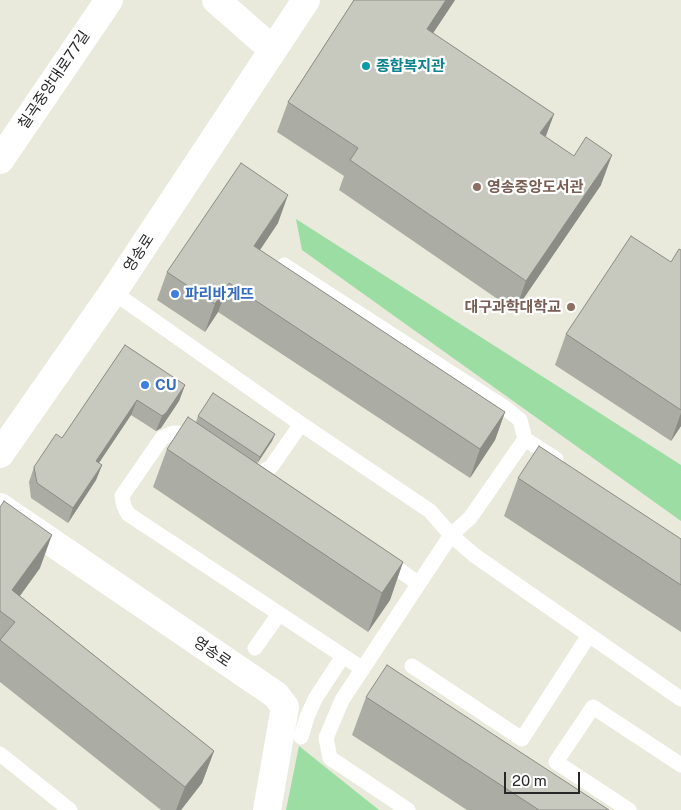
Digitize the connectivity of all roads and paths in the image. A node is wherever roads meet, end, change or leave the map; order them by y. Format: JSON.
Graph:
{"nodes":[{"id":1,"x":109,"y":0,"type":"edge"},
{"id":2,"x":216,"y":0,"type":"edge"},
{"id":3,"x":306,"y":0,"type":"edge"},
{"id":4,"x":273,"y":50,"type":"junction"},
{"id":5,"x":0,"y":160,"type":"edge"},
{"id":6,"x":284,"y":265,"type":"edge"},
{"id":7,"x":113,"y":292,"type":"junction"},
{"id":8,"x":301,"y":424,"type":"junction"},
{"id":9,"x":525,"y":439,"type":"junction"},
{"id":10,"x":205,"y":445,"type":"edge"},
{"id":11,"x":0,"y":454,"type":"edge"},
{"id":12,"x":238,"y":467,"type":"edge"},
{"id":13,"x":566,"y":467,"type":"edge"},
{"id":14,"x":0,"y":507,"type":"edge"},
{"id":15,"x":451,"y":535,"type":"junction"},
{"id":16,"x":371,"y":550,"type":"edge"},
{"id":17,"x":419,"y":584,"type":"junction"},
{"id":18,"x":279,"y":614,"type":"junction"},
{"id":19,"x":589,"y":635,"type":"junction"},
{"id":20,"x":255,"y":648,"type":"dead end"},
{"id":21,"x":343,"y":656,"type":"junction"},
{"id":22,"x":412,"y":666,"type":"dead end"},
{"id":23,"x":363,"y":669,"type":"junction"},
{"id":24,"x":681,"y":698,"type":"edge"},
{"id":25,"x":301,"y":737,"type":"dead end"},
{"id":26,"x":0,"y":754,"type":"edge"},
{"id":27,"x":681,"y":765,"type":"edge"},
{"id":28,"x":70,"y":810,"type":"edge"},
{"id":29,"x":267,"y":810,"type":"edge"},
{"id":30,"x":408,"y":810,"type":"edge"},
{"id":31,"x":629,"y":810,"type":"edge"}],
"edges":[{"from":1,"to":5,"type":"street","name":"칠곡중앙대로77길"},
{"from":2,"to":4,"type":"street"},
{"from":3,"to":4,"type":"street","name":"영송로"},
{"from":4,"to":7,"type":"street","name":"영송로"},
{"from":6,"to":9,"type":"lane"},
{"from":7,"to":8,"type":"lane"},
{"from":7,"to":11,"type":"street","name":"영송로"},
{"from":8,"to":12,"type":"lane"},
{"from":8,"to":15,"type":"lane"},
{"from":9,"to":13,"type":"lane"},
{"from":9,"to":15,"type":"lane"},
{"from":10,"to":18,"type":"lane"},
{"from":14,"to":29,"type":"street","name":"영송로"},
{"from":15,"to":17,"type":"lane"},
{"from":15,"to":19,"type":"lane"},
{"from":16,"to":17,"type":"lane"},
{"from":17,"to":23,"type":"lane"},
{"from":18,"to":20,"type":"lane"},
{"from":18,"to":21,"type":"lane"},
{"from":19,"to":22,"type":"lane"},
{"from":19,"to":24,"type":"lane"},
{"from":21,"to":23,"type":"lane"},
{"from":21,"to":25,"type":"lane"},
{"from":23,"to":30,"type":"lane"},
{"from":26,"to":28,"type":"lane"},
{"from":27,"to":31,"type":"lane"}]}
